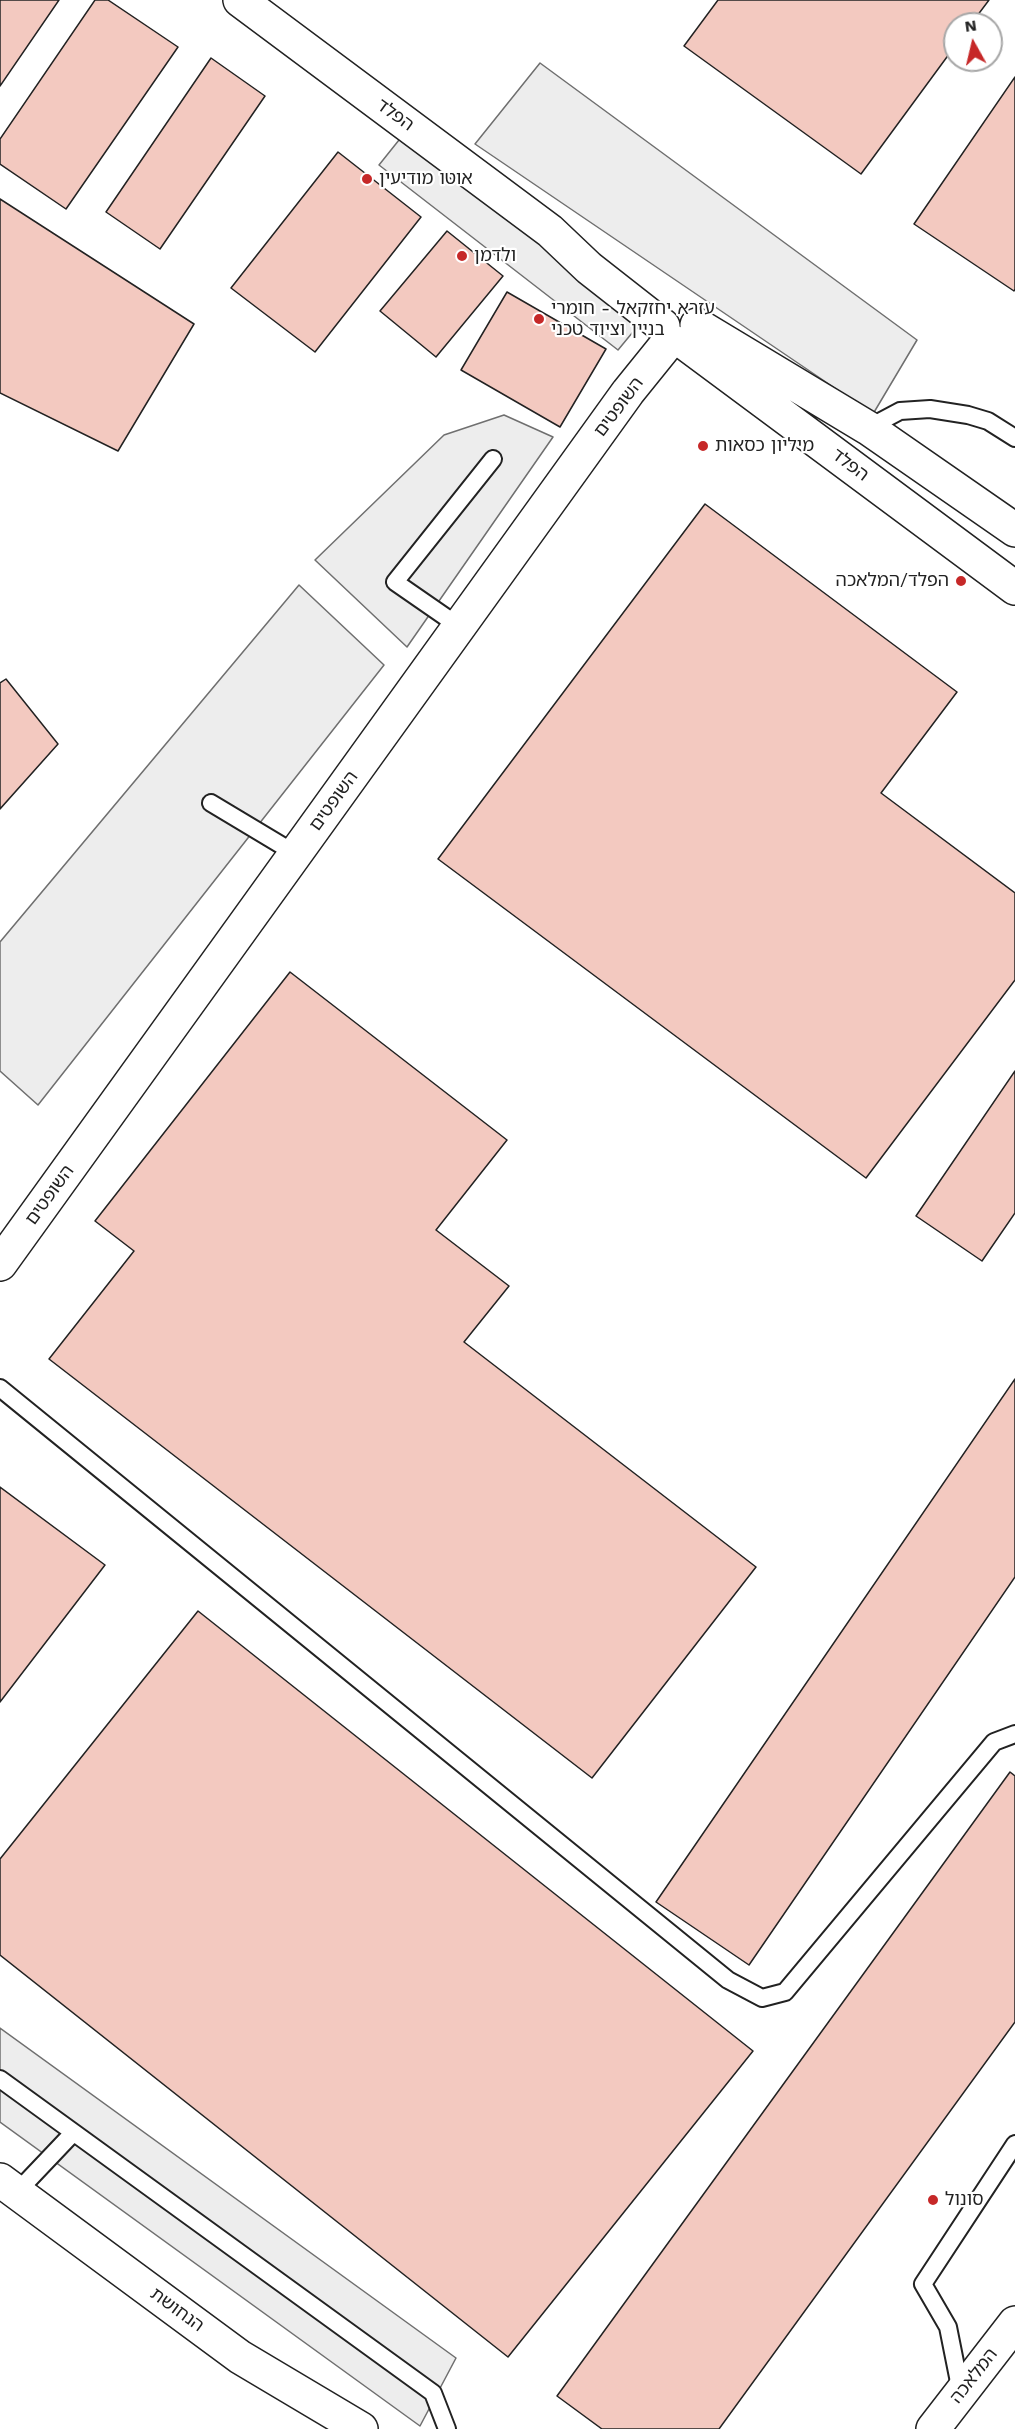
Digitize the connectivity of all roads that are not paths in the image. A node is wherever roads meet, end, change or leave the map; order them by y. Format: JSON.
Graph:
{"nodes":[{"id":1,"x":240,"y":0,"type":"edge"},
{"id":2,"x":678,"y":329,"type":"junction"},
{"id":3,"x":868,"y":428,"type":"junction"},
{"id":4,"x":1015,"y":438,"type":"edge"},
{"id":5,"x":492,"y":459,"type":"dead end"},
{"id":6,"x":1015,"y":530,"type":"edge"},
{"id":7,"x":1015,"y":588,"type":"edge"},
{"id":8,"x":460,"y":627,"type":"junction"},
{"id":9,"x":211,"y":803,"type":"dead end"},
{"id":10,"x":296,"y":854,"type":"junction"},
{"id":11,"x":0,"y":1264,"type":"edge"},
{"id":12,"x":0,"y":1388,"type":"edge"},
{"id":13,"x":1015,"y":1734,"type":"edge"},
{"id":14,"x":0,"y":2079,"type":"edge"},
{"id":15,"x":73,"y":2133,"type":"junction"},
{"id":16,"x":1015,"y":2144,"type":"edge"},
{"id":17,"x":8,"y":2186,"type":"edge"},
{"id":18,"x":1015,"y":2323,"type":"edge"},
{"id":19,"x":961,"y":2394,"type":"junction"},
{"id":20,"x":361,"y":2429,"type":"edge"},
{"id":21,"x":447,"y":2429,"type":"edge"},
{"id":22,"x":933,"y":2429,"type":"edge"}],
"edges":[{"from":1,"to":2,"type":"street","name":"הפלד"},
{"from":2,"to":3,"type":"street","name":"הפלד"},
{"from":2,"to":7,"type":"street","name":"הפלד"},
{"from":2,"to":8,"type":"street","name":"השופטים"},
{"from":3,"to":4,"type":"lane"},
{"from":3,"to":6,"type":"street","name":"הפלד"},
{"from":5,"to":8,"type":"lane"},
{"from":8,"to":10,"type":"street","name":"השופטים"},
{"from":9,"to":10,"type":"lane"},
{"from":10,"to":11,"type":"street","name":"השופטים"},
{"from":12,"to":13,"type":"lane"},
{"from":14,"to":15,"type":"lane"},
{"from":15,"to":17,"type":"lane"},
{"from":15,"to":21,"type":"lane"},
{"from":16,"to":19,"type":"lane"},
{"from":17,"to":20,"type":"street","name":"הנחושת"},
{"from":18,"to":19,"type":"street","name":"המלאכה"},
{"from":19,"to":22,"type":"street","name":"המלאכה"}]}
